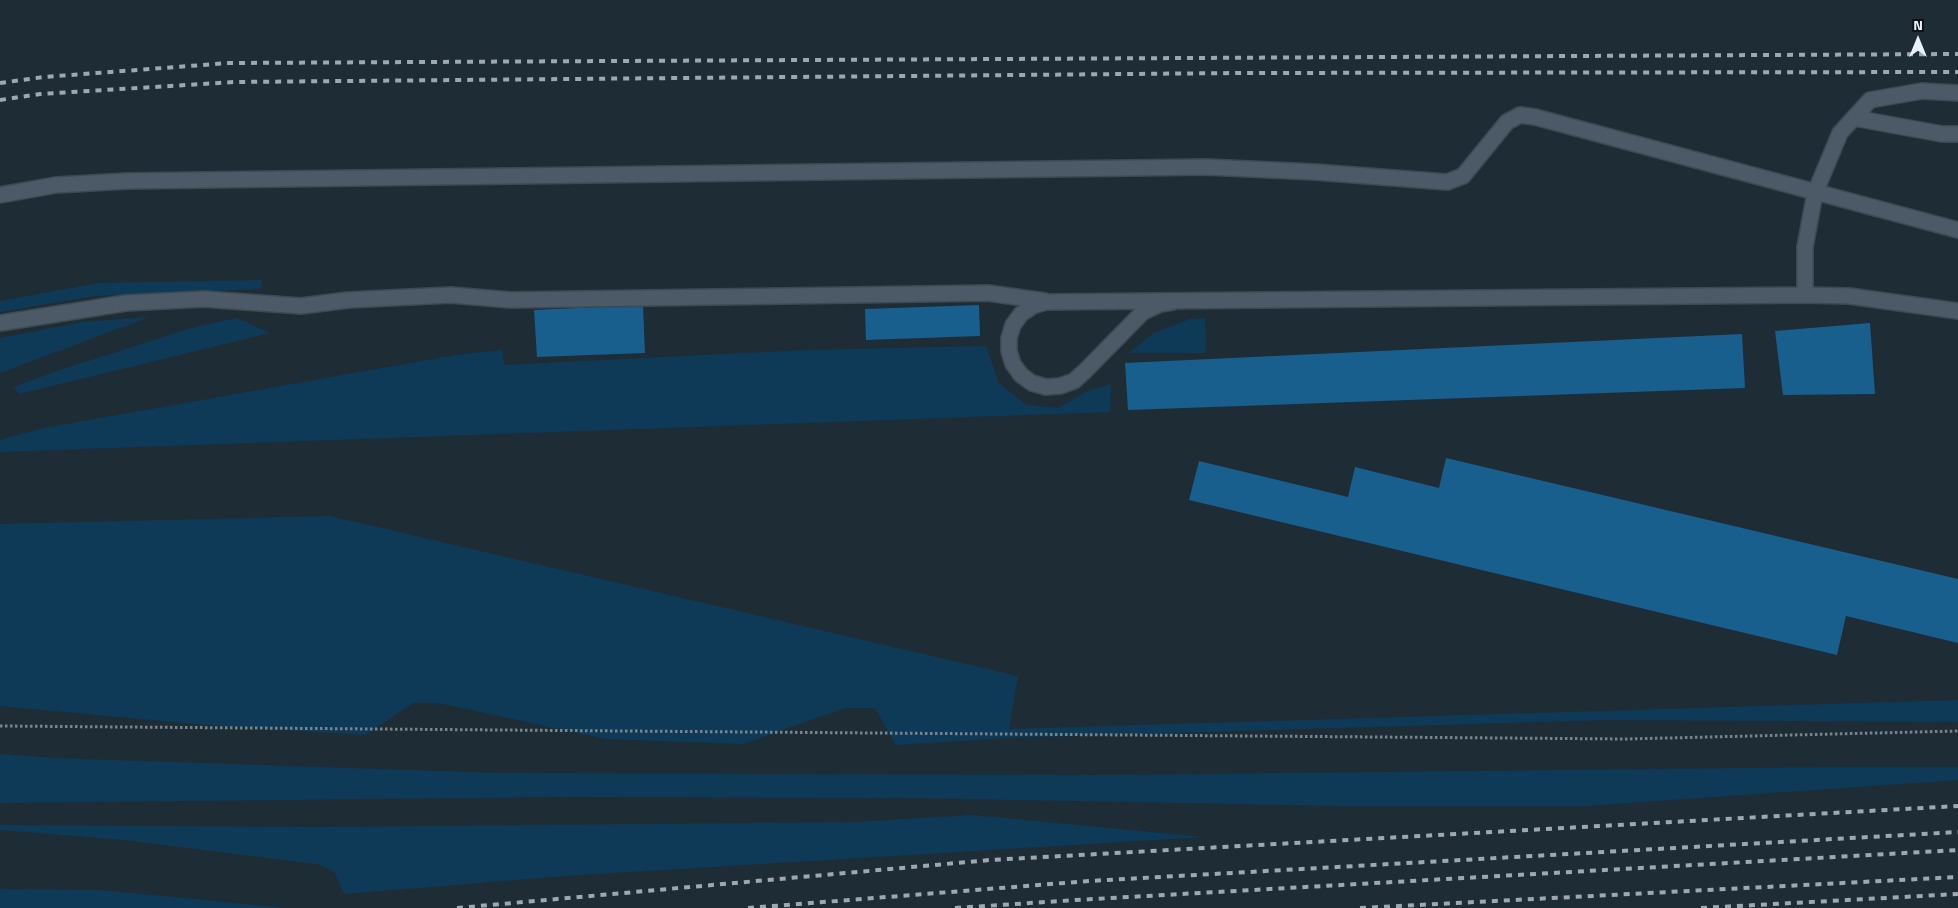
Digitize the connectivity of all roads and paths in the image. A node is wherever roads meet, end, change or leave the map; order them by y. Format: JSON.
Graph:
{"nodes":[{"id":1,"x":1958,"y":93,"type":"edge"},
{"id":2,"x":1854,"y":118,"type":"junction"},
{"id":3,"x":1958,"y":134,"type":"edge"},
{"id":4,"x":1815,"y":193,"type":"junction"},
{"id":5,"x":0,"y":195,"type":"edge"},
{"id":6,"x":1958,"y":230,"type":"edge"},
{"id":7,"x":1805,"y":295,"type":"junction"},
{"id":8,"x":1173,"y":302,"type":"junction"},
{"id":9,"x":1059,"y":303,"type":"junction"},
{"id":10,"x":1958,"y":312,"type":"edge"},
{"id":11,"x":0,"y":323,"type":"edge"},
{"id":12,"x":0,"y":726,"type":"edge"},
{"id":13,"x":1958,"y":731,"type":"edge"}],
"edges":[{"from":1,"to":2,"type":"lane"},
{"from":2,"to":3,"type":"lane"},
{"from":2,"to":4,"type":"lane"},
{"from":4,"to":5,"type":"lane"},
{"from":4,"to":6,"type":"lane"},
{"from":4,"to":7,"type":"lane"},
{"from":7,"to":8,"type":"lane"},
{"from":7,"to":10,"type":"lane"},
{"from":8,"to":9,"type":"lane"},
{"from":8,"to":9,"type":"lane"},
{"from":9,"to":11,"type":"lane"},
{"from":12,"to":13,"type":"path"}]}
